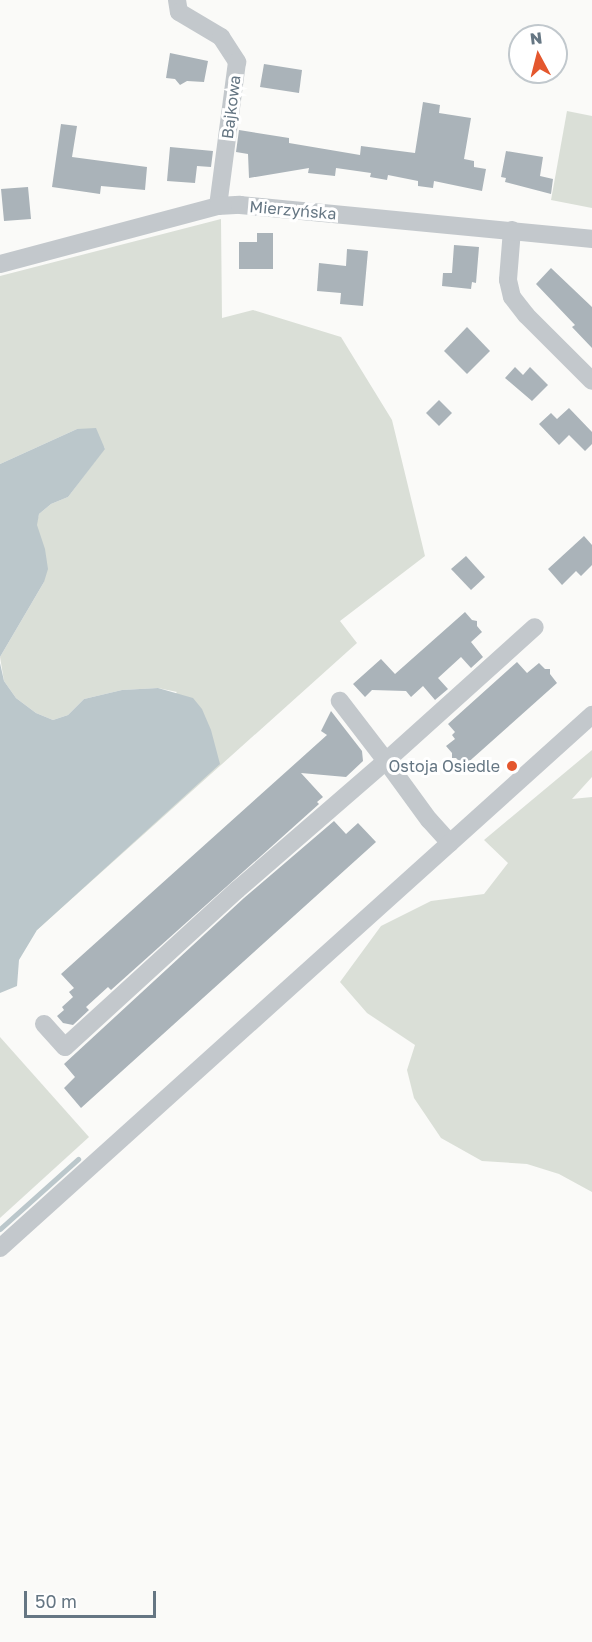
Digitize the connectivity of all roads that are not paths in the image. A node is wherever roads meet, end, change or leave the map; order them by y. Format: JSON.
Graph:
{"nodes":[{"id":1,"x":177,"y":0,"type":"edge"},
{"id":2,"x":218,"y":206,"type":"junction"},
{"id":3,"x":512,"y":231,"type":"junction"},
{"id":4,"x":592,"y":239,"type":"edge"},
{"id":5,"x":0,"y":264,"type":"edge"},
{"id":6,"x":592,"y":381,"type":"edge"},
{"id":7,"x":535,"y":627,"type":"dead end"},
{"id":8,"x":340,"y":700,"type":"dead end"},
{"id":9,"x":592,"y":715,"type":"edge"},
{"id":10,"x":386,"y":761,"type":"junction"},
{"id":11,"x":450,"y":843,"type":"junction"},
{"id":12,"x":44,"y":1024,"type":"dead end"},
{"id":13,"x":0,"y":1248,"type":"edge"}],
"edges":[{"from":1,"to":2,"type":"street","name":"Bajkowa"},
{"from":2,"to":3,"type":"street","name":"Mierzyńska"},
{"from":2,"to":5,"type":"street","name":"Mierzyńska"},
{"from":3,"to":4,"type":"street","name":"Mierzyńska"},
{"from":3,"to":6,"type":"street"},
{"from":7,"to":10,"type":"street"},
{"from":8,"to":10,"type":"street"},
{"from":9,"to":11,"type":"street"},
{"from":10,"to":11,"type":"street"},
{"from":10,"to":12,"type":"street"},
{"from":11,"to":13,"type":"street"}]}
